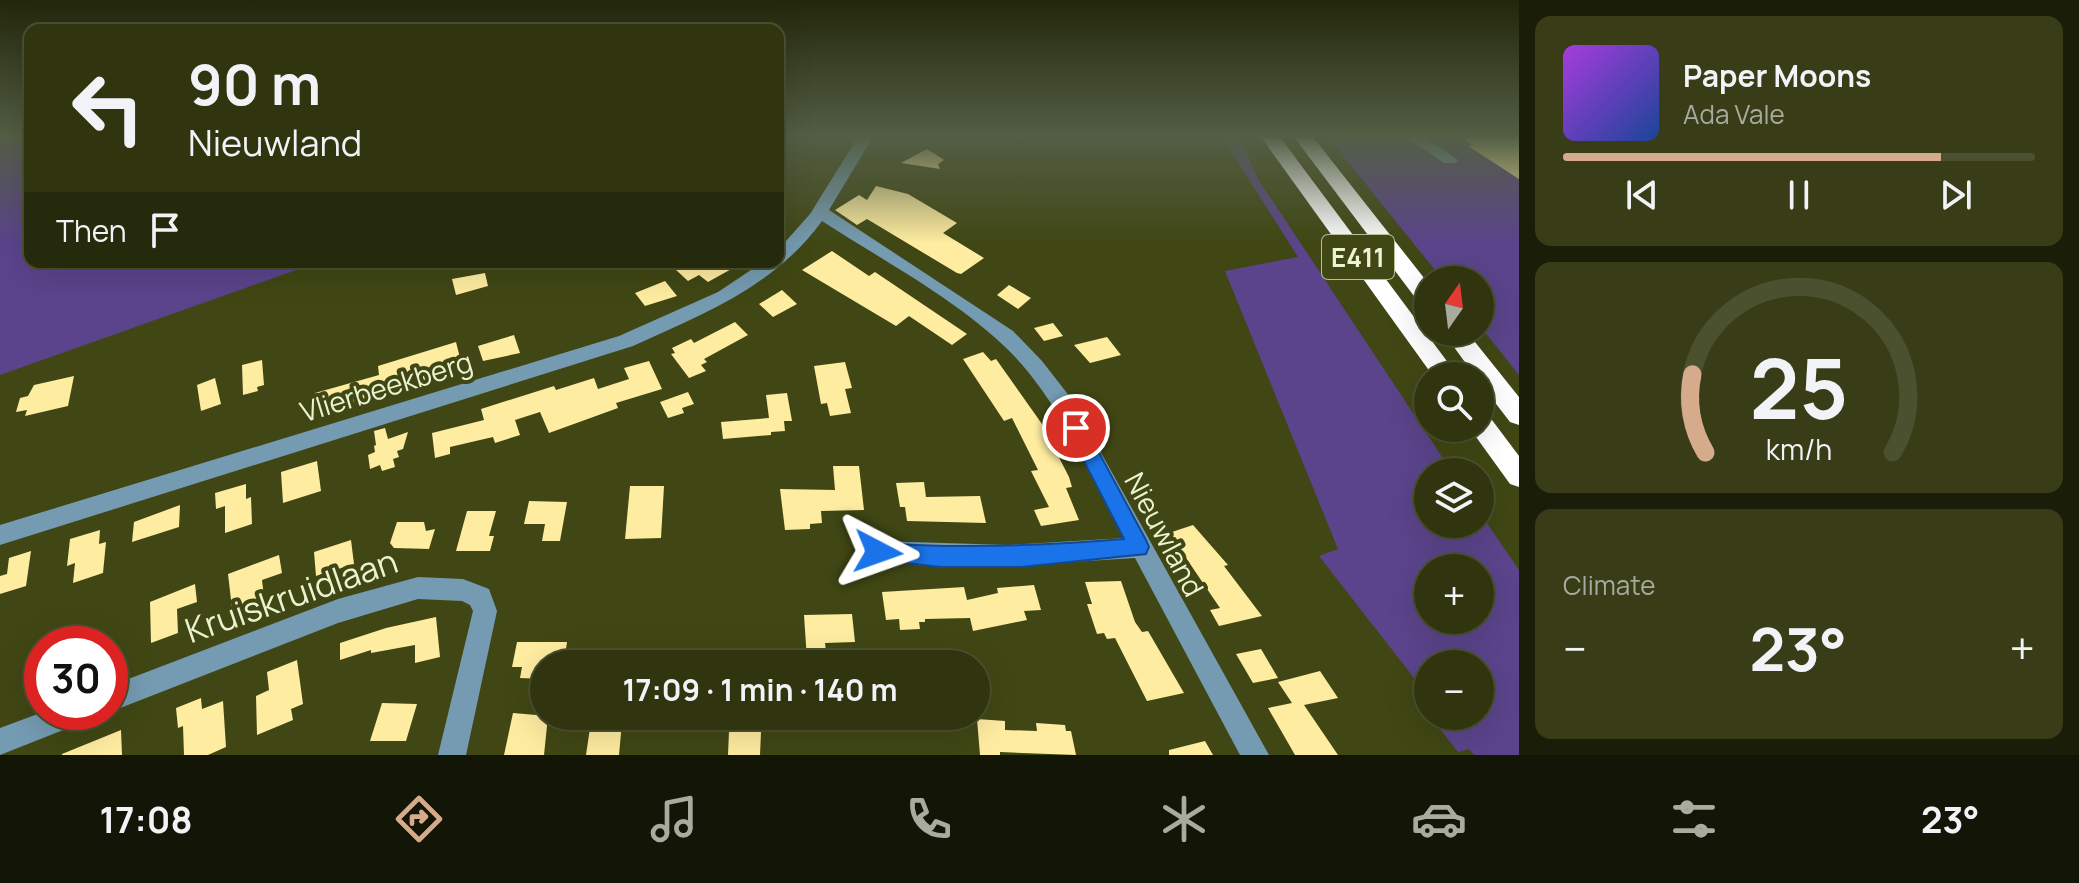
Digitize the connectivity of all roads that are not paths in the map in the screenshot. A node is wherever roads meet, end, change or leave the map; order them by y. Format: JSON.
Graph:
{"nodes":[{"id":1,"x":844,"y":172,"type":"edge"},
{"id":2,"x":1296,"y":172,"type":"edge"},
{"id":3,"x":1330,"y":172,"type":"edge"},
{"id":4,"x":819,"y":211,"type":"junction"},
{"id":5,"x":784,"y":253,"type":"edge"},
{"id":6,"x":767,"y":268,"type":"edge"},
{"id":7,"x":1414,"y":280,"type":"edge"},
{"id":8,"x":1465,"y":346,"type":"edge"},
{"id":9,"x":1436,"y":362,"type":"edge"},
{"id":10,"x":1519,"y":415,"type":"edge"},
{"id":11,"x":1494,"y":442,"type":"edge"},
{"id":12,"x":1519,"y":476,"type":"edge"},
{"id":13,"x":0,"y":535,"type":"edge"},
{"id":14,"x":1139,"y":547,"type":"junction"},
{"id":15,"x":878,"y":552,"type":"dead end"},
{"id":16,"x":128,"y":692,"type":"edge"},
{"id":17,"x":31,"y":730,"type":"edge"},
{"id":18,"x":0,"y":742,"type":"edge"},
{"id":19,"x":452,"y":755,"type":"edge"},
{"id":20,"x":1255,"y":755,"type":"edge"}],
"edges":[{"from":1,"to":4,"type":"street","name":"Vlierbeekberg"},
{"from":2,"to":9,"type":"highway","number":"E411"},
{"from":3,"to":7,"type":"highway","number":"E411"},
{"from":4,"to":5,"type":"street","name":"Vlierbeekberg"},
{"from":4,"to":14,"type":"street","name":"Nieuwland"},
{"from":6,"to":13,"type":"street","name":"Vlierbeekberg"},
{"from":8,"to":10,"type":"highway"},
{"from":11,"to":12,"type":"highway"},
{"from":14,"to":15,"type":"street"},
{"from":14,"to":20,"type":"street","name":"Nieuwland"},
{"from":16,"to":19,"type":"street","name":"Kruiskruidlaan"},
{"from":17,"to":18,"type":"street"}]}
